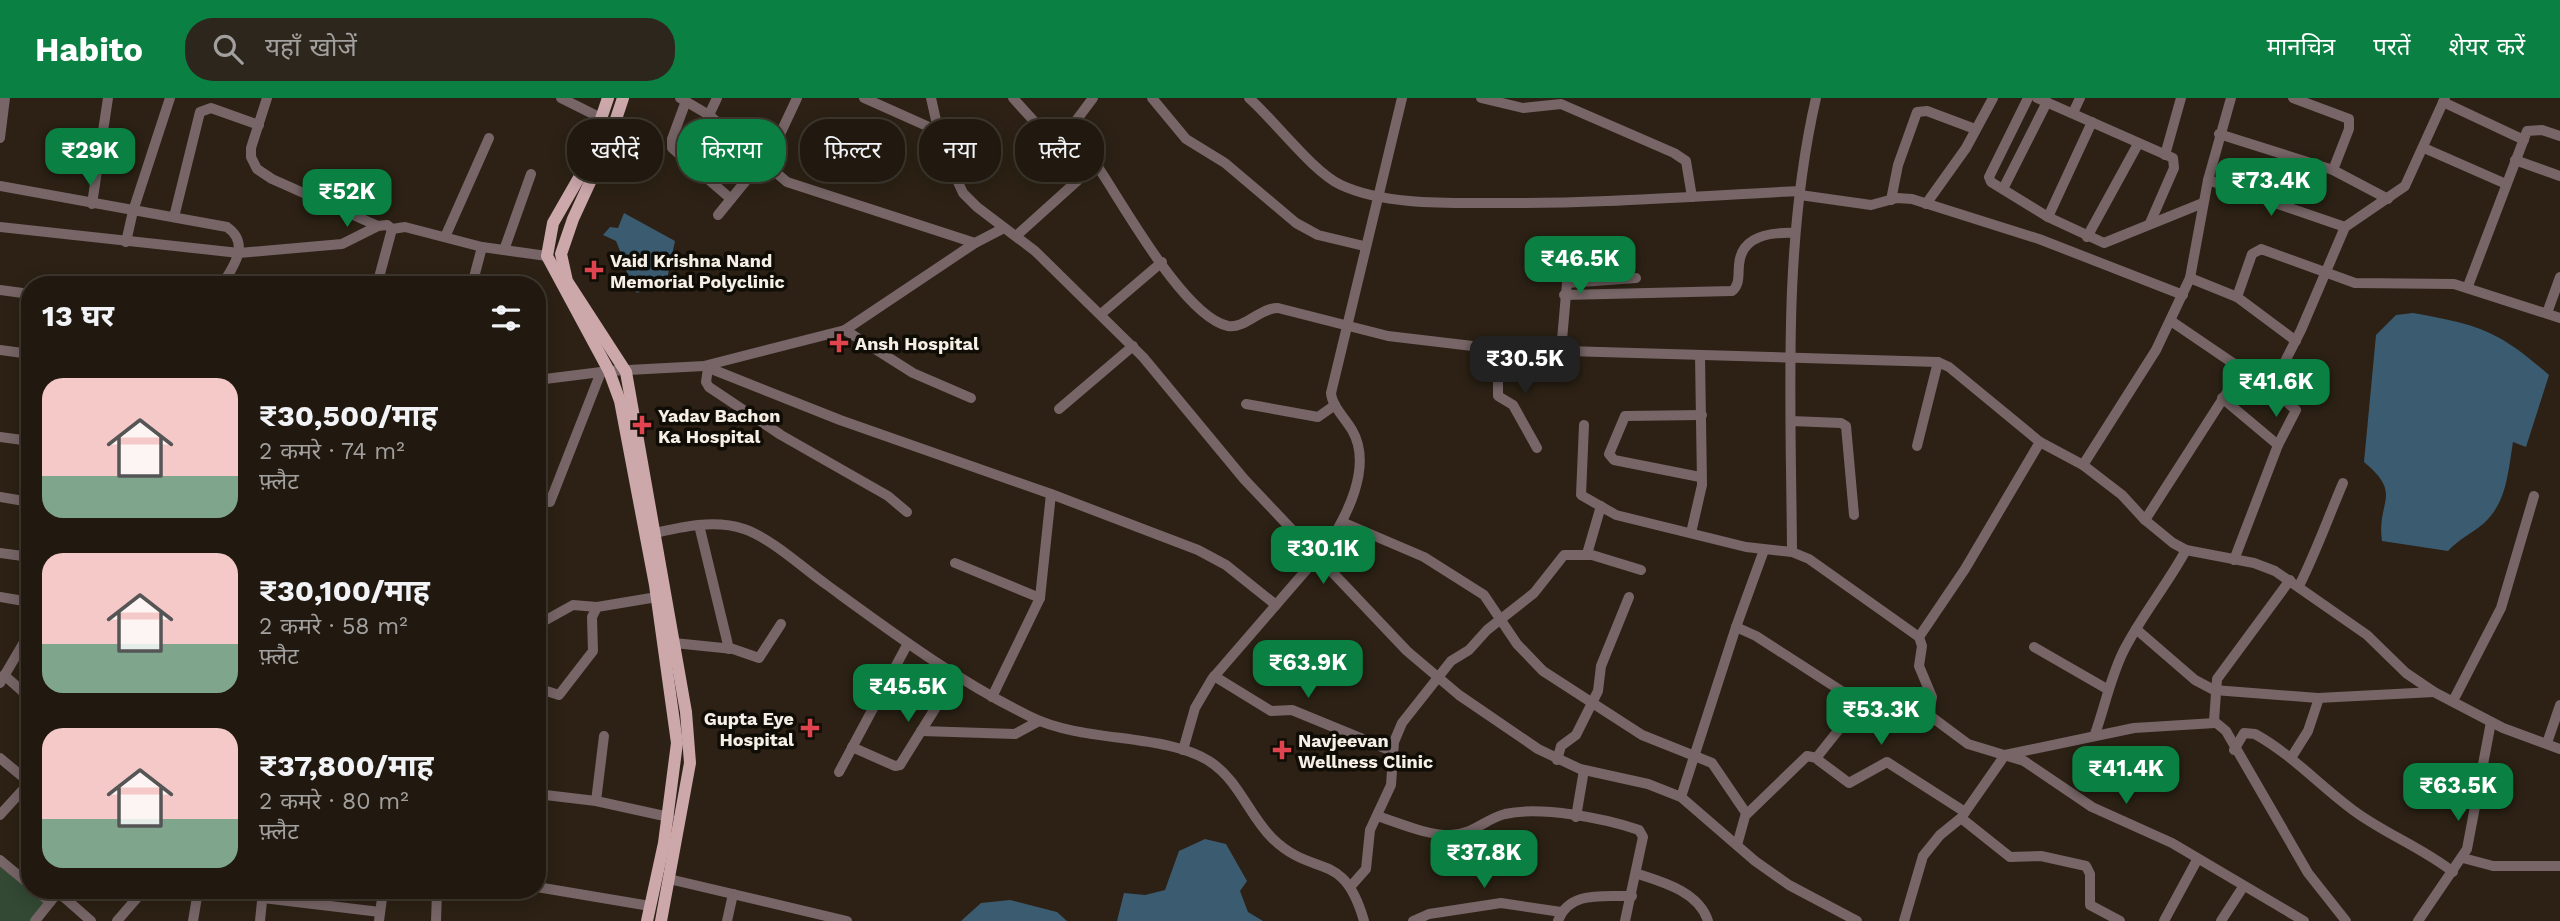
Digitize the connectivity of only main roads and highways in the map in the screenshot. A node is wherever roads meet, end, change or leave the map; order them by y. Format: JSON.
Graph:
{"nodes":[{"id":1,"x":608,"y":98,"type":"edge"},
{"id":2,"x":623,"y":98,"type":"edge"},
{"id":3,"x":650,"y":534,"type":"junction"},
{"id":4,"x":647,"y":921,"type":"edge"},
{"id":5,"x":660,"y":921,"type":"edge"}],
"edges":[{"from":1,"to":3,"type":"main road"},
{"from":2,"to":3,"type":"main road"},
{"from":3,"to":4,"type":"main road"},
{"from":3,"to":5,"type":"main road"}]}
